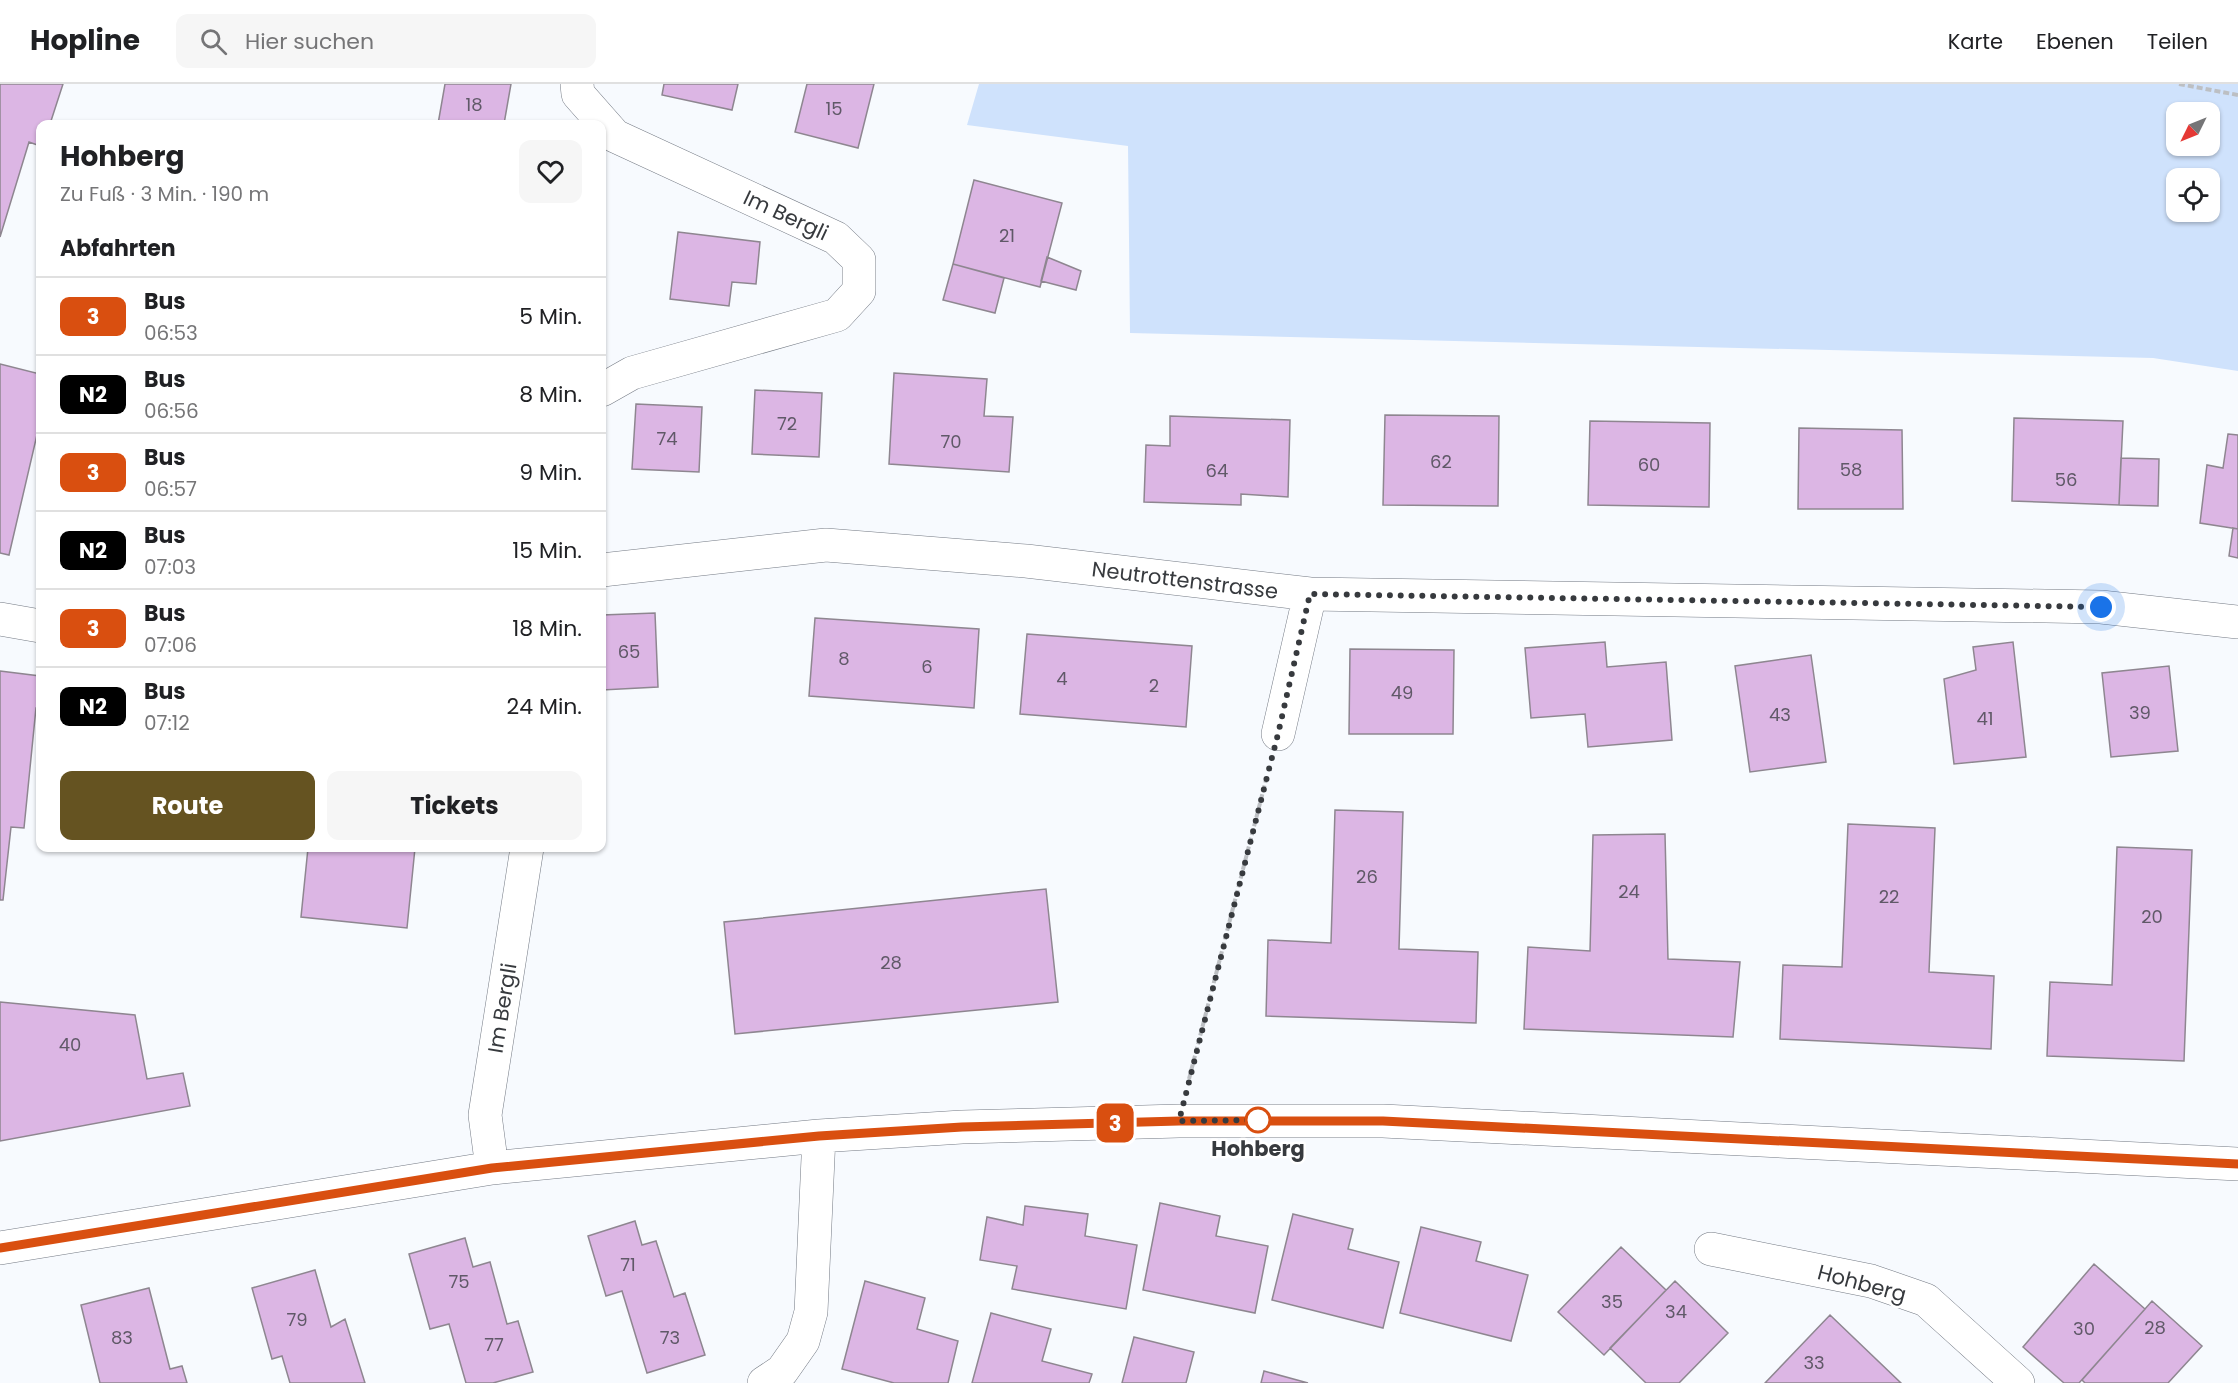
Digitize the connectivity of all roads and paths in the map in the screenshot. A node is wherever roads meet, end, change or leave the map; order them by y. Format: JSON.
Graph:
{"nodes":[{"id":1,"x":577,"y":84,"type":"edge"},
{"id":2,"x":2180,"y":84,"type":"edge"},
{"id":3,"x":2238,"y":95,"type":"edge"},
{"id":4,"x":601,"y":120,"type":"edge"},
{"id":5,"x":606,"y":126,"type":"edge"},
{"id":6,"x":606,"y":388,"type":"edge"},
{"id":7,"x":606,"y":570,"type":"edge"},
{"id":8,"x":1310,"y":594,"type":"junction"},
{"id":9,"x":0,"y":619,"type":"edge"},
{"id":10,"x":2238,"y":622,"type":"edge"},
{"id":11,"x":36,"y":625,"type":"edge"},
{"id":12,"x":1278,"y":734,"type":"joint"},
{"id":13,"x":526,"y":852,"type":"edge"},
{"id":14,"x":1179,"y":1121,"type":"junction"},
{"id":15,"x":819,"y":1136,"type":"junction"},
{"id":16,"x":2238,"y":1164,"type":"edge"},
{"id":17,"x":492,"y":1168,"type":"junction"},
{"id":18,"x":0,"y":1248,"type":"edge"},
{"id":19,"x":1711,"y":1249,"type":"dead end"},
{"id":20,"x":764,"y":1383,"type":"edge"},
{"id":21,"x":2018,"y":1383,"type":"edge"}],
"edges":[{"from":1,"to":4,"type":"street","name":"Im Bergli"},
{"from":2,"to":3,"type":"path"},
{"from":5,"to":6,"type":"street","name":"Im Bergli"},
{"from":7,"to":8,"type":"street","name":"Neutrottenstrasse"},
{"from":8,"to":10,"type":"street","name":"Neutrottenstrasse"},
{"from":8,"to":12,"type":"street"},
{"from":9,"to":11,"type":"street"},
{"from":12,"to":14,"type":"path"},
{"from":13,"to":17,"type":"street","name":"Im Bergli"},
{"from":14,"to":15,"type":"street"},
{"from":14,"to":16,"type":"street"},
{"from":15,"to":17,"type":"street"},
{"from":15,"to":20,"type":"street"},
{"from":17,"to":18,"type":"street"},
{"from":19,"to":21,"type":"street","name":"Hohberg"}]}
